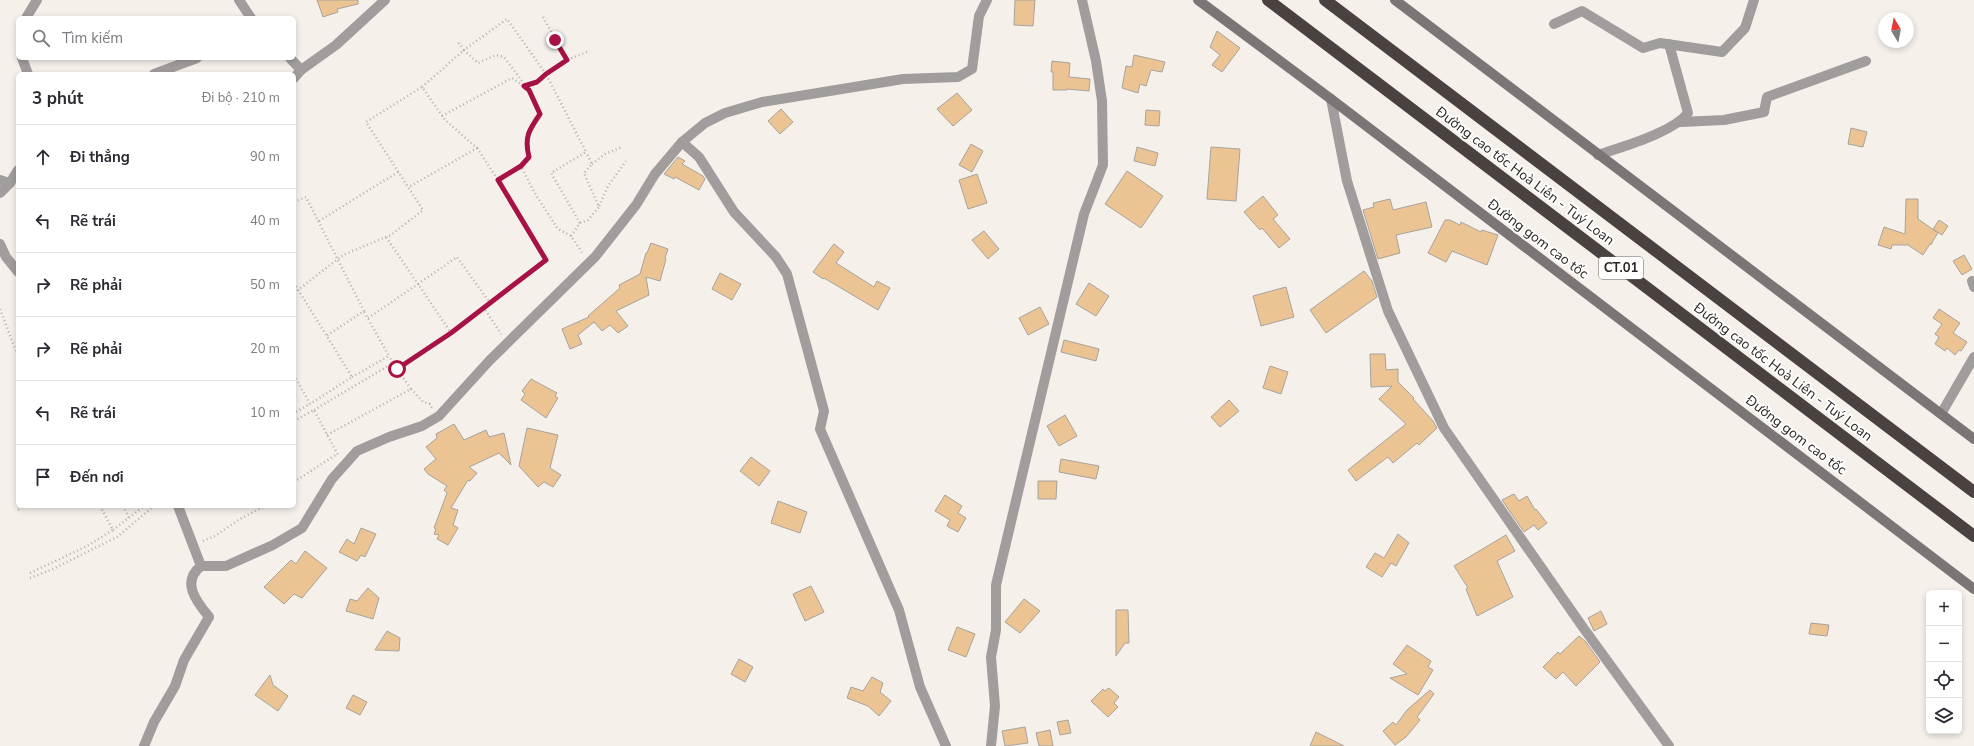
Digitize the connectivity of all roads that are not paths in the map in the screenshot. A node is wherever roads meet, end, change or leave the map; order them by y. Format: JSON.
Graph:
{"nodes":[{"id":1,"x":37,"y":0,"type":"edge"},
{"id":2,"x":239,"y":0,"type":"edge"},
{"id":3,"x":385,"y":0,"type":"edge"},
{"id":4,"x":987,"y":0,"type":"edge"},
{"id":5,"x":1082,"y":0,"type":"edge"},
{"id":6,"x":1198,"y":0,"type":"edge"},
{"id":7,"x":1268,"y":0,"type":"edge"},
{"id":8,"x":1325,"y":0,"type":"edge"},
{"id":9,"x":1395,"y":0,"type":"edge"},
{"id":10,"x":1754,"y":0,"type":"edge"},
{"id":11,"x":27,"y":16,"type":"edge"},
{"id":12,"x":250,"y":16,"type":"edge"},
{"id":13,"x":1554,"y":24,"type":"dead end"},
{"id":14,"x":1669,"y":44,"type":"junction"},
{"id":15,"x":23,"y":60,"type":"edge"},
{"id":16,"x":192,"y":60,"type":"edge"},
{"id":17,"x":292,"y":60,"type":"edge"},
{"id":18,"x":1866,"y":61,"type":"dead end"},
{"id":19,"x":301,"y":70,"type":"junction"},
{"id":20,"x":27,"y":72,"type":"edge"},
{"id":21,"x":159,"y":72,"type":"edge"},
{"id":22,"x":296,"y":76,"type":"edge"},
{"id":23,"x":1331,"y":99,"type":"junction"},
{"id":24,"x":1681,"y":122,"type":"junction"},
{"id":25,"x":682,"y":142,"type":"junction"},
{"id":26,"x":1598,"y":154,"type":"junction"},
{"id":27,"x":16,"y":172,"type":"edge"},
{"id":28,"x":5,"y":181,"type":"edge"},
{"id":29,"x":0,"y":193,"type":"edge"},
{"id":30,"x":0,"y":244,"type":"edge"},
{"id":31,"x":16,"y":270,"type":"edge"},
{"id":32,"x":1974,"y":357,"type":"edge"},
{"id":33,"x":1941,"y":414,"type":"junction"},
{"id":34,"x":1974,"y":439,"type":"edge"},
{"id":35,"x":1974,"y":492,"type":"edge"},
{"id":36,"x":179,"y":508,"type":"edge"},
{"id":37,"x":1974,"y":536,"type":"edge"},
{"id":38,"x":201,"y":566,"type":"junction"},
{"id":39,"x":1974,"y":589,"type":"edge"},
{"id":40,"x":144,"y":746,"type":"edge"},
{"id":41,"x":946,"y":746,"type":"edge"},
{"id":42,"x":991,"y":746,"type":"edge"},
{"id":43,"x":1669,"y":746,"type":"edge"}],
"edges":[{"from":1,"to":11,"type":"street"},
{"from":2,"to":12,"type":"street"},
{"from":3,"to":19,"type":"street"},
{"from":4,"to":25,"type":"street"},
{"from":5,"to":42,"type":"street"},
{"from":6,"to":23,"type":"main road","name":"Đường gom cao tốc"},
{"from":7,"to":37,"type":"highway","name":"Đường cao tốc Hoà Liên - Tuý Loan","number":"CT.01"},
{"from":8,"to":35,"type":"highway","name":"Đường cao tốc Hoà Liên - Tuý Loan","number":"CT.01"},
{"from":9,"to":26,"type":"main road"},
{"from":10,"to":14,"type":"street"},
{"from":13,"to":14,"type":"street"},
{"from":14,"to":24,"type":"street"},
{"from":15,"to":20,"type":"street"},
{"from":16,"to":21,"type":"street"},
{"from":17,"to":19,"type":"street"},
{"from":18,"to":24,"type":"street"},
{"from":19,"to":22,"type":"street"},
{"from":23,"to":39,"type":"main road","name":"Đường gom cao tốc"},
{"from":23,"to":43,"type":"street"},
{"from":24,"to":26,"type":"street"},
{"from":25,"to":38,"type":"street"},
{"from":25,"to":41,"type":"street"},
{"from":26,"to":33,"type":"main road"},
{"from":27,"to":28,"type":"street"},
{"from":28,"to":29,"type":"street"},
{"from":30,"to":31,"type":"street"},
{"from":32,"to":33,"type":"street"},
{"from":33,"to":34,"type":"main road"},
{"from":36,"to":38,"type":"street"},
{"from":38,"to":40,"type":"street"}]}
